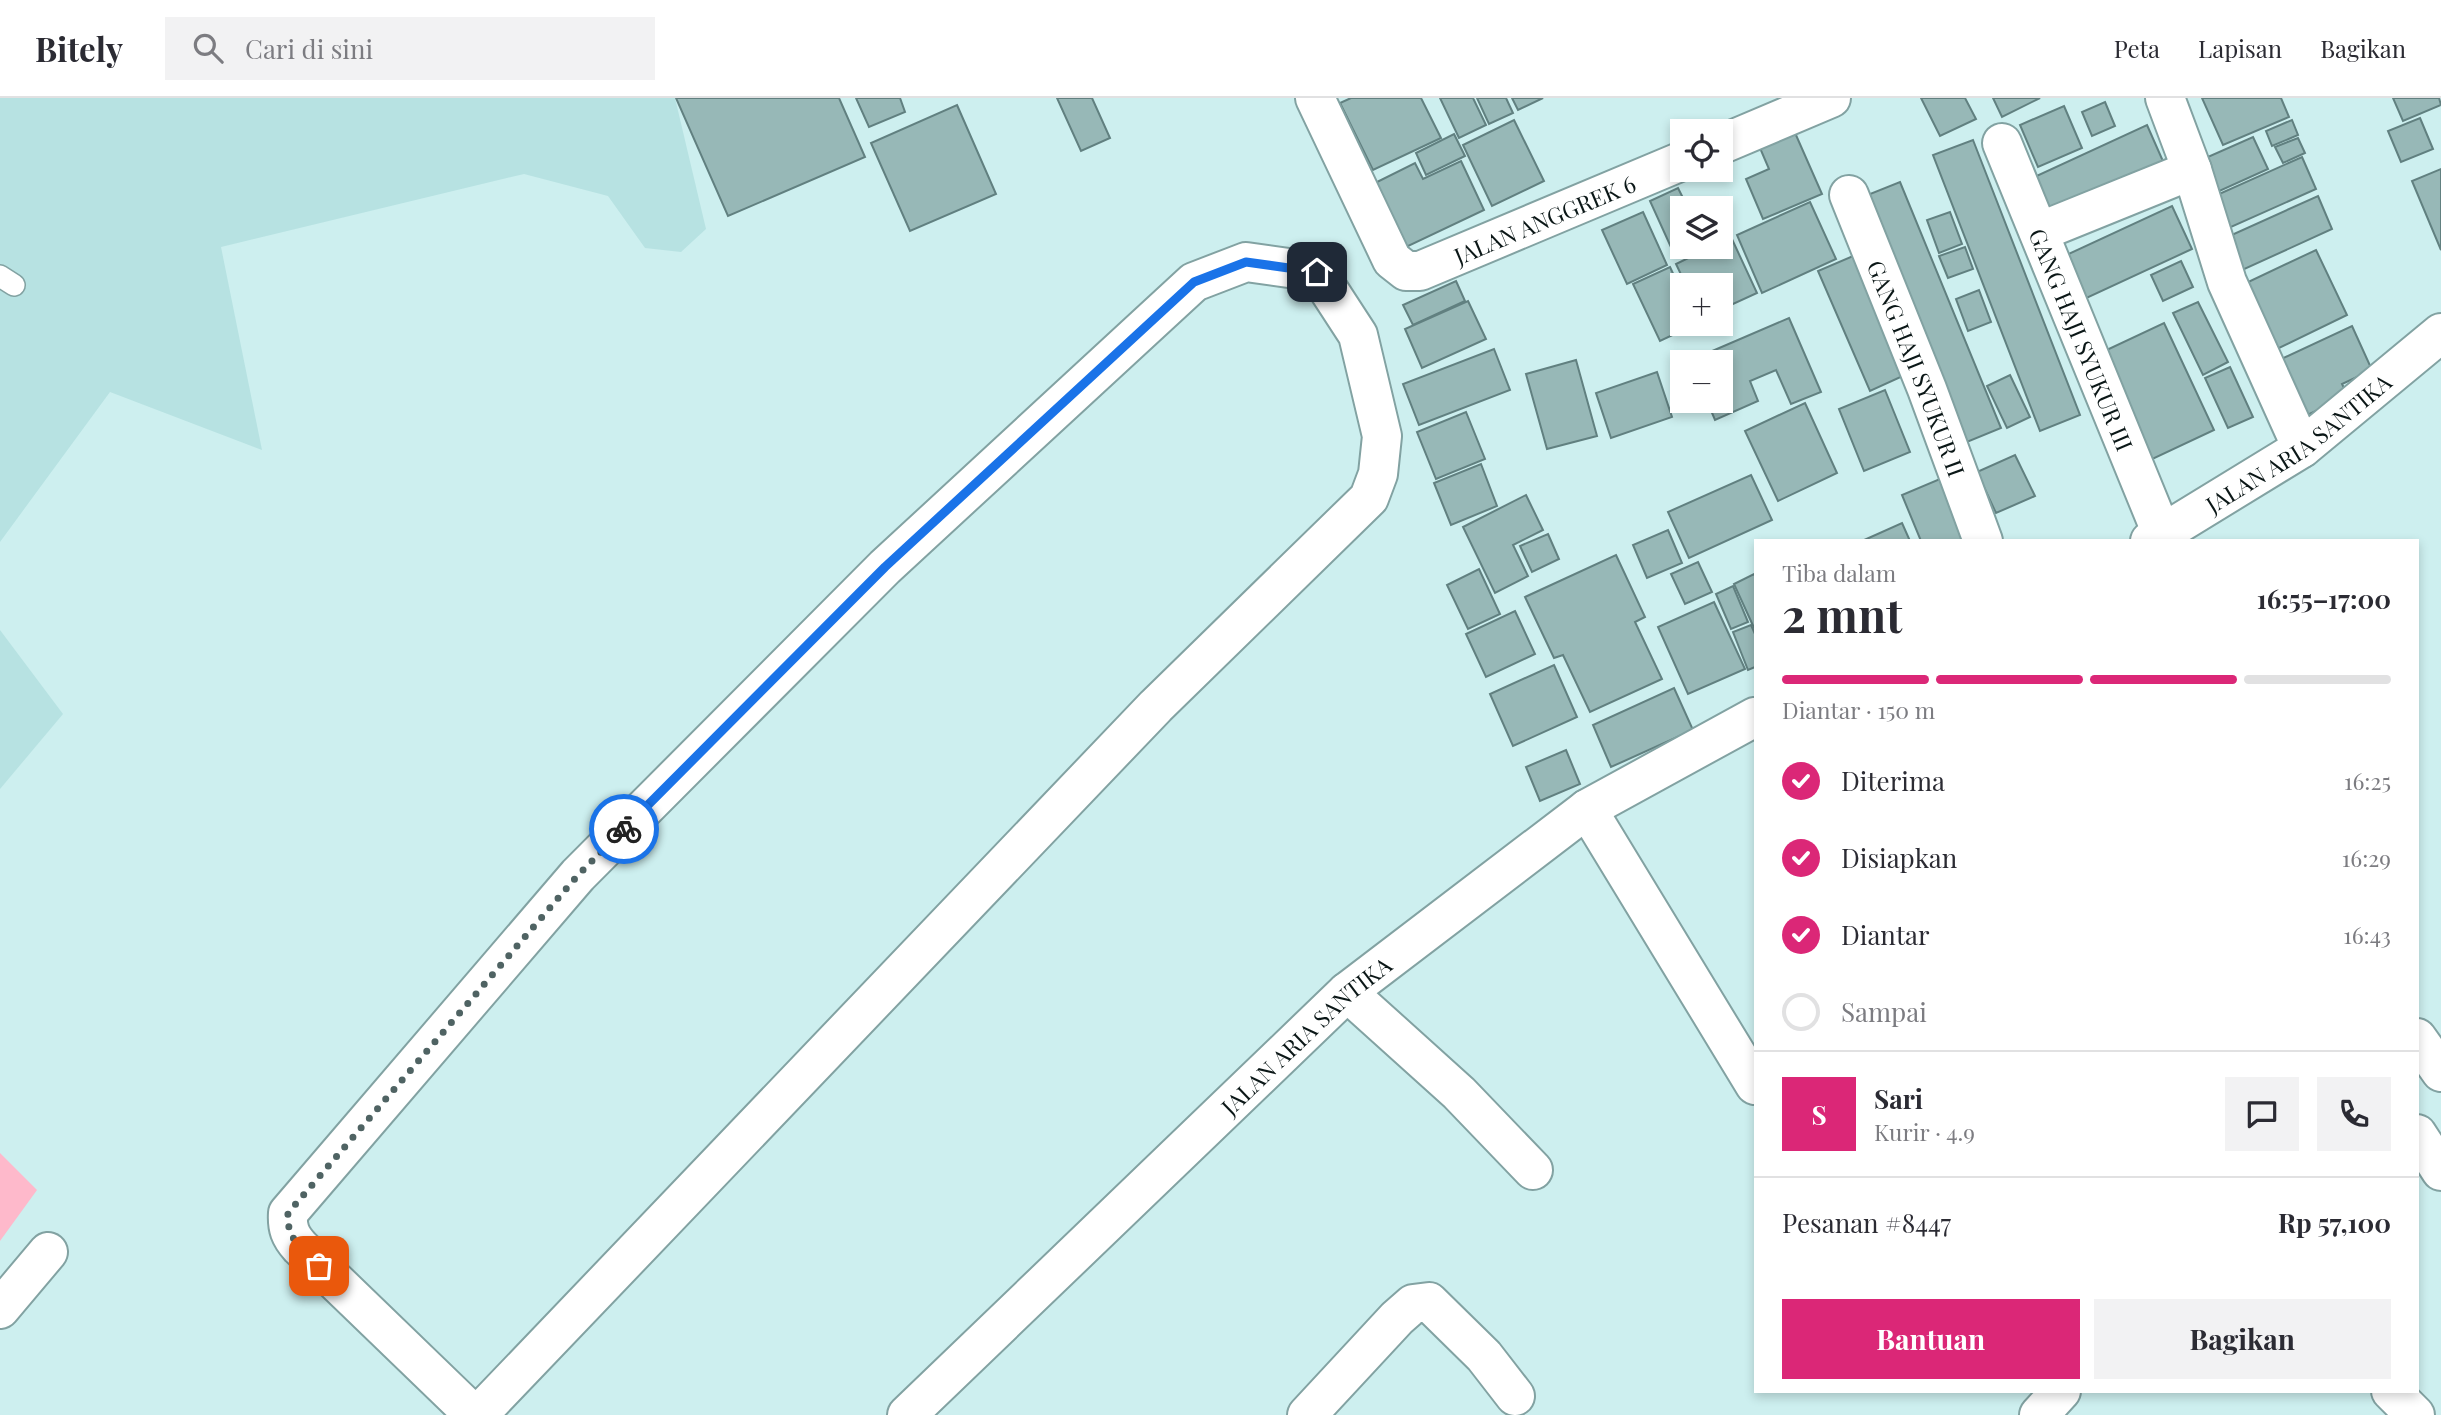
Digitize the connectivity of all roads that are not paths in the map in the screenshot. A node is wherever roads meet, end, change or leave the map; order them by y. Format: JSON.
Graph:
{"nodes":[{"id":1,"x":1315,"y":98,"type":"edge"},
{"id":2,"x":1831,"y":98,"type":"edge"},
{"id":3,"x":2165,"y":98,"type":"edge"},
{"id":4,"x":1733,"y":139,"type":"edge"},
{"id":5,"x":2002,"y":144,"type":"dead end"},
{"id":6,"x":1670,"y":166,"type":"edge"},
{"id":7,"x":2192,"y":170,"type":"junction"},
{"id":8,"x":1849,"y":195,"type":"dead end"},
{"id":9,"x":2039,"y":232,"type":"junction"},
{"id":10,"x":2441,"y":333,"type":"edge"},
{"id":11,"x":2302,"y":448,"type":"junction"},
{"id":12,"x":2156,"y":537,"type":"edge"},
{"id":13,"x":1982,"y":539,"type":"edge"},
{"id":14,"x":1754,"y":718,"type":"edge"},
{"id":15,"x":1587,"y":808,"type":"junction"},
{"id":16,"x":1347,"y":992,"type":"junction"},
{"id":17,"x":2419,"y":1041,"type":"edge"},
{"id":18,"x":2441,"y":1072,"type":"edge"},
{"id":19,"x":1754,"y":1083,"type":"edge"},
{"id":20,"x":2441,"y":1117,"type":"edge"},
{"id":21,"x":2419,"y":1127,"type":"edge"},
{"id":22,"x":2419,"y":1137,"type":"edge"},
{"id":23,"x":1533,"y":1170,"type":"dead end"},
{"id":24,"x":2441,"y":1171,"type":"edge"},
{"id":25,"x":48,"y":1252,"type":"dead end"},
{"id":26,"x":0,"y":1309,"type":"edge"},
{"id":27,"x":2060,"y":1393,"type":"edge"},
{"id":28,"x":2393,"y":1393,"type":"edge"},
{"id":29,"x":1515,"y":1396,"type":"dead end"},
{"id":30,"x":476,"y":1415,"type":"edge"},
{"id":31,"x":907,"y":1415,"type":"edge"},
{"id":32,"x":1307,"y":1415,"type":"edge"},
{"id":33,"x":2039,"y":1415,"type":"edge"},
{"id":34,"x":2415,"y":1415,"type":"edge"}],
"edges":[{"from":1,"to":6,"type":"street","name":"JALAN ANGGREK 6"},
{"from":2,"to":4,"type":"street"},
{"from":3,"to":7,"type":"street"},
{"from":5,"to":9,"type":"street","name":"GANG HAJI SYUKUR III"},
{"from":7,"to":9,"type":"street"},
{"from":7,"to":11,"type":"street"},
{"from":8,"to":13,"type":"street","name":"GANG HAJI SYUKUR II"},
{"from":9,"to":12,"type":"street","name":"GANG HAJI SYUKUR III"},
{"from":10,"to":11,"type":"street","name":"JALAN ARIA SANTIKA"},
{"from":11,"to":12,"type":"street","name":"JALAN ARIA SANTIKA"},
{"from":14,"to":15,"type":"street","name":"JALAN ARIA SANTIKA"},
{"from":15,"to":16,"type":"street","name":"JALAN ARIA SANTIKA"},
{"from":15,"to":19,"type":"street"},
{"from":16,"to":23,"type":"street"},
{"from":16,"to":31,"type":"street","name":"JALAN ARIA SANTIKA"},
{"from":17,"to":18,"type":"street"},
{"from":20,"to":21,"type":"street"},
{"from":22,"to":24,"type":"street"},
{"from":25,"to":26,"type":"street"},
{"from":27,"to":33,"type":"street"},
{"from":28,"to":34,"type":"street"},
{"from":29,"to":32,"type":"street"},
{"from":30,"to":30,"type":"street"}]}
